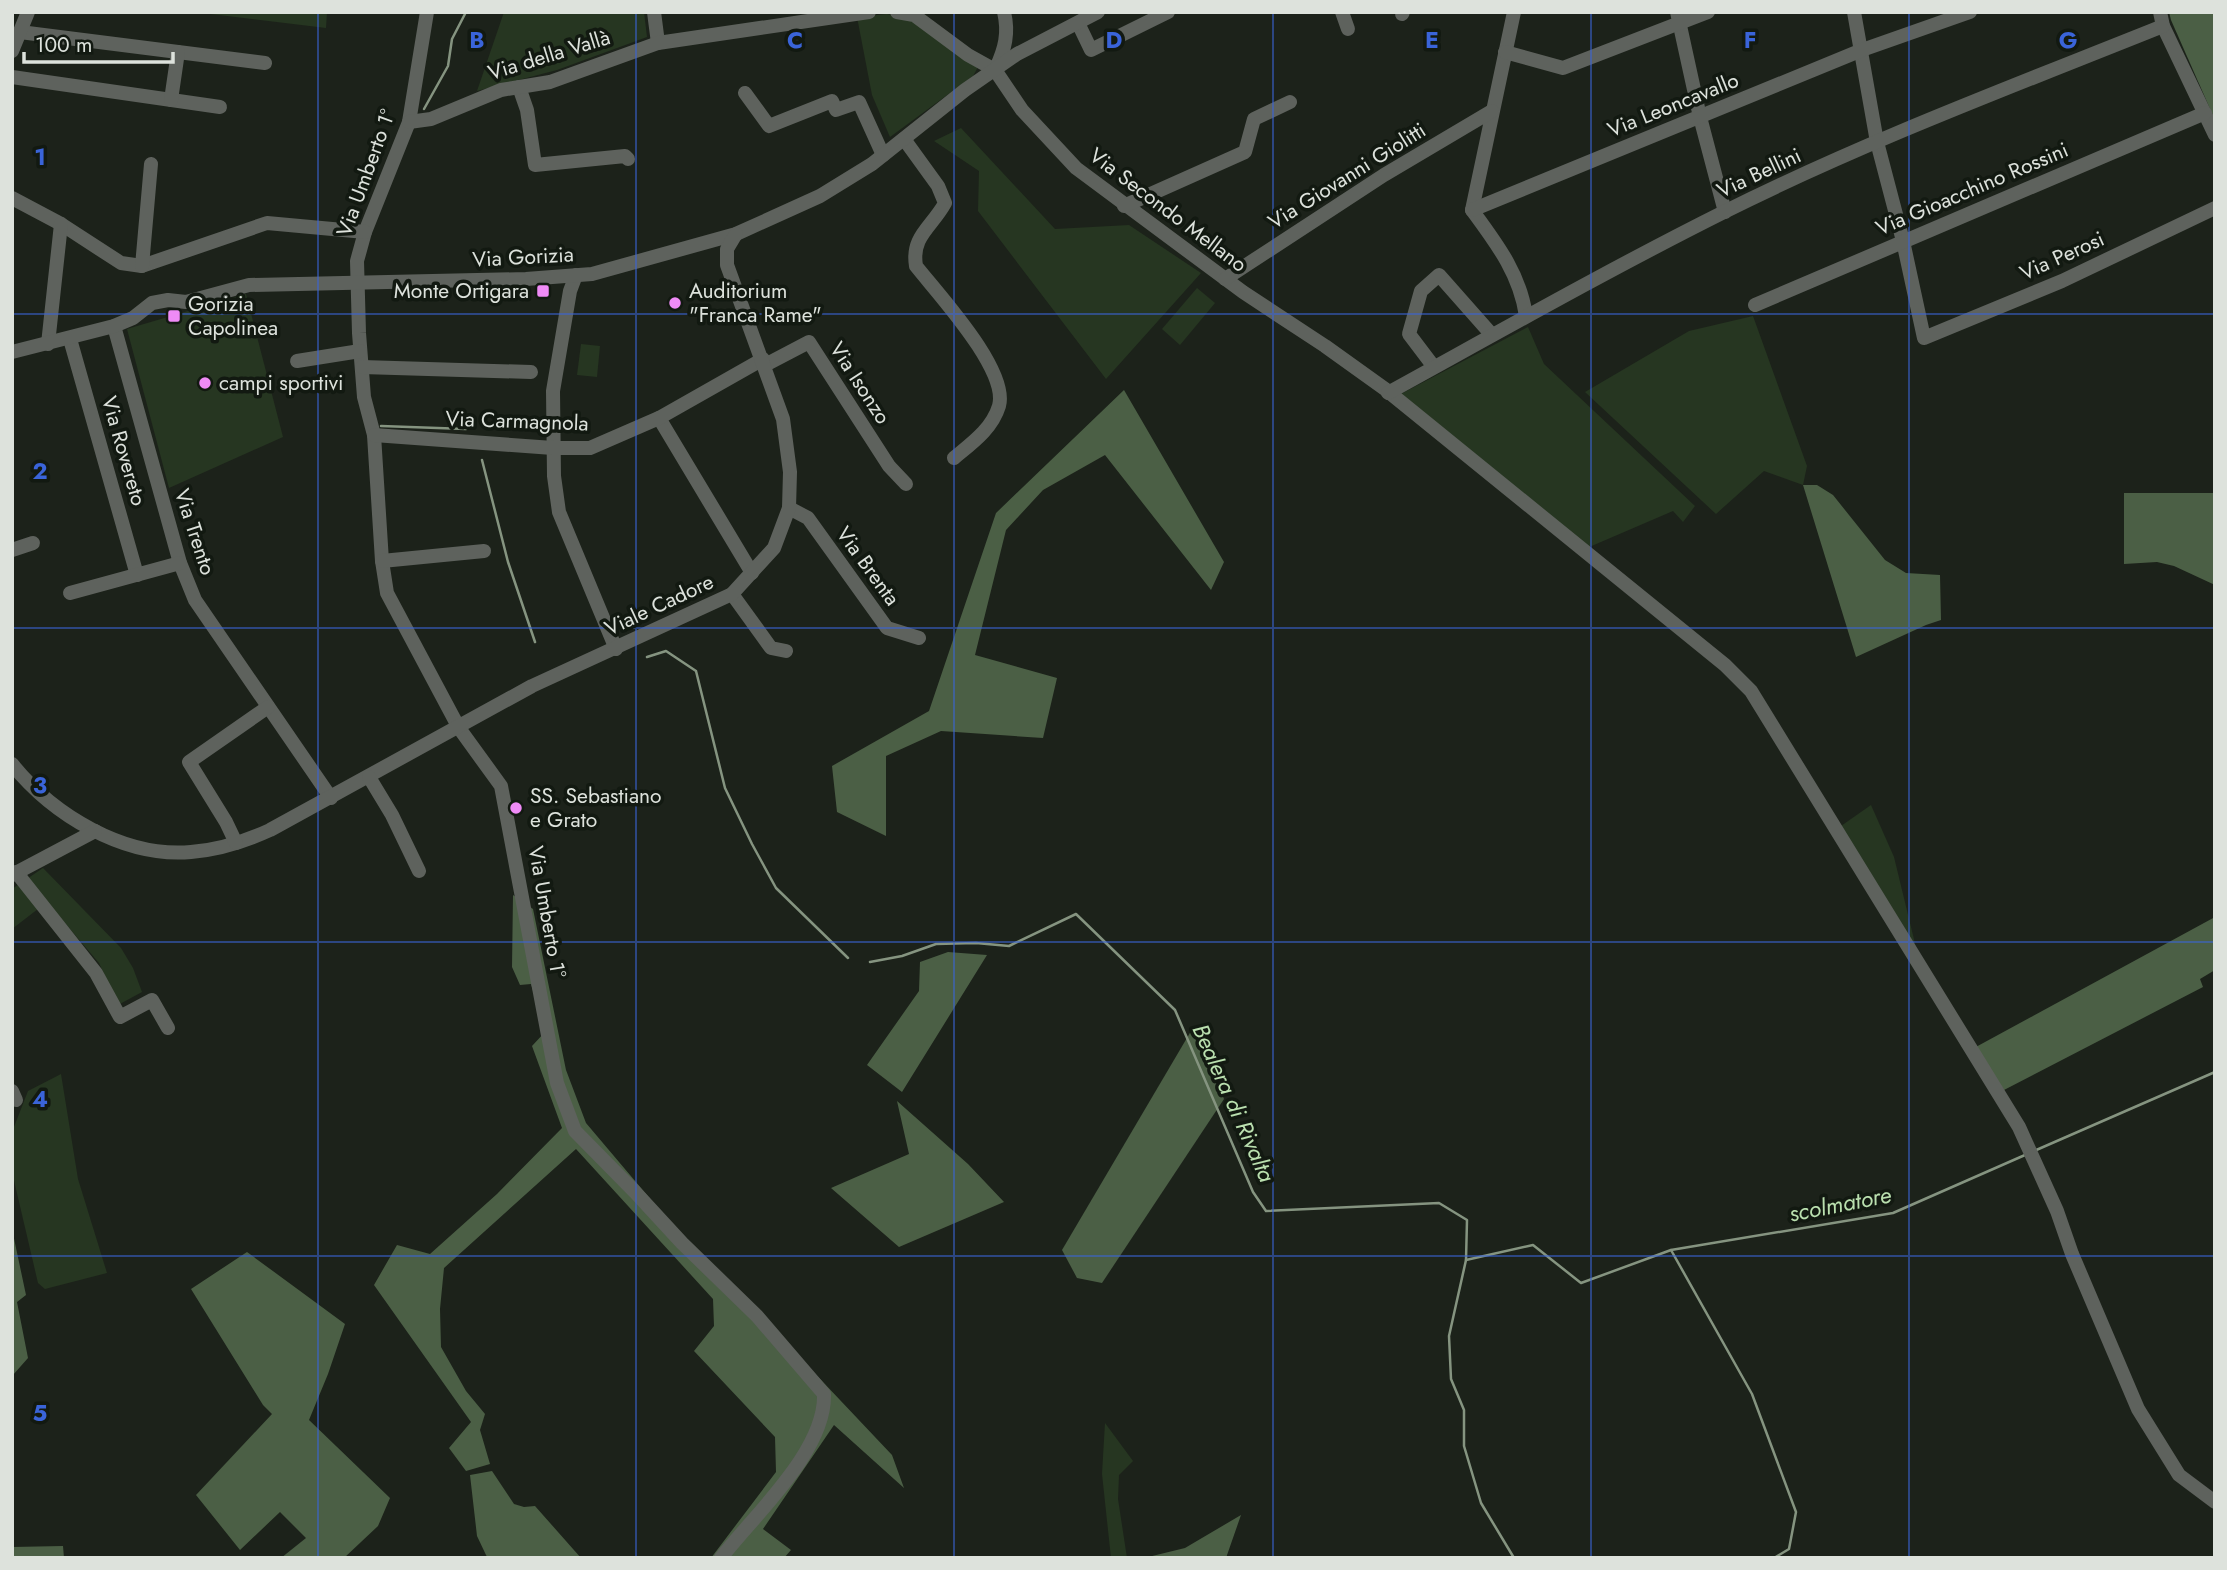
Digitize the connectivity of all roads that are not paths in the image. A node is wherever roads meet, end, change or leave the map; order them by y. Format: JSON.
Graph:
{"nodes":[{"id":1,"x":28,"y":12,"type":"edge"},
{"id":2,"x":427,"y":12,"type":"edge"},
{"id":3,"x":654,"y":12,"type":"edge"},
{"id":4,"x":869,"y":12,"type":"edge"},
{"id":5,"x":897,"y":12,"type":"edge"},
{"id":6,"x":1003,"y":12,"type":"edge"},
{"id":7,"x":1098,"y":12,"type":"edge"},
{"id":8,"x":1168,"y":12,"type":"edge"},
{"id":9,"x":1342,"y":12,"type":"edge"},
{"id":10,"x":1514,"y":12,"type":"edge"},
{"id":11,"x":1707,"y":12,"type":"edge"},
{"id":12,"x":1854,"y":12,"type":"edge"},
{"id":13,"x":1970,"y":12,"type":"edge"},
{"id":14,"x":1678,"y":18,"type":"edge"},
{"id":15,"x":2162,"y":19,"type":"edge"},
{"id":16,"x":1078,"y":23,"type":"junction"},
{"id":17,"x":1348,"y":29,"type":"dead end"},
{"id":18,"x":20,"y":32,"type":"junction"},
{"id":19,"x":658,"y":43,"type":"junction"},
{"id":20,"x":1862,"y":50,"type":"junction"},
{"id":21,"x":12,"y":51,"type":"edge"},
{"id":22,"x":178,"y":52,"type":"junction"},
{"id":23,"x":1505,"y":52,"type":"junction"},
{"id":24,"x":265,"y":63,"type":"dead end"},
{"id":25,"x":995,"y":70,"type":"junction"},
{"id":26,"x":12,"y":77,"type":"edge"},
{"id":27,"x":519,"y":87,"type":"junction"},
{"id":28,"x":745,"y":93,"type":"dead end"},
{"id":29,"x":171,"y":100,"type":"junction"},
{"id":30,"x":1290,"y":102,"type":"dead end"},
{"id":31,"x":220,"y":107,"type":"dead end"},
{"id":32,"x":1492,"y":111,"type":"junction"},
{"id":33,"x":2205,"y":113,"type":"junction"},
{"id":34,"x":1700,"y":117,"type":"junction"},
{"id":35,"x":409,"y":122,"type":"junction"},
{"id":36,"x":2215,"y":135,"type":"edge"},
{"id":37,"x":904,"y":139,"type":"junction"},
{"id":38,"x":1877,"y":142,"type":"junction"},
{"id":39,"x":883,"y":155,"type":"junction"},
{"id":40,"x":628,"y":159,"type":"dead end"},
{"id":41,"x":151,"y":163,"type":"dead end"},
{"id":42,"x":12,"y":198,"type":"edge"},
{"id":43,"x":1124,"y":206,"type":"junction"},
{"id":44,"x":2215,"y":208,"type":"edge"},
{"id":45,"x":1472,"y":210,"type":"junction"},
{"id":46,"x":1725,"y":212,"type":"junction"},
{"id":47,"x":61,"y":224,"type":"junction"},
{"id":48,"x":365,"y":232,"type":"junction"},
{"id":49,"x":736,"y":234,"type":"junction"},
{"id":50,"x":1903,"y":241,"type":"junction"},
{"id":51,"x":142,"y":266,"type":"junction"},
{"id":52,"x":576,"y":275,"type":"junction"},
{"id":53,"x":1225,"y":279,"type":"junction"},
{"id":54,"x":356,"y":283,"type":"junction"},
{"id":55,"x":1755,"y":305,"type":"dead end"},
{"id":56,"x":1526,"y":316,"type":"junction"},
{"id":57,"x":114,"y":326,"type":"junction"},
{"id":58,"x":1492,"y":335,"type":"junction"},
{"id":59,"x":70,"y":338,"type":"junction"},
{"id":60,"x":48,"y":344,"type":"junction"},
{"id":61,"x":360,"y":351,"type":"junction"},
{"id":62,"x":12,"y":352,"type":"edge"},
{"id":63,"x":297,"y":361,"type":"dead end"},
{"id":64,"x":764,"y":362,"type":"junction"},
{"id":65,"x":1434,"y":366,"type":"junction"},
{"id":66,"x":362,"y":367,"type":"junction"},
{"id":67,"x":531,"y":372,"type":"dead end"},
{"id":68,"x":1388,"y":393,"type":"junction"},
{"id":69,"x":659,"y":418,"type":"junction"},
{"id":70,"x":374,"y":435,"type":"junction"},
{"id":71,"x":553,"y":448,"type":"junction"},
{"id":72,"x":954,"y":458,"type":"dead end"},
{"id":73,"x":906,"y":484,"type":"dead end"},
{"id":74,"x":789,"y":508,"type":"junction"},
{"id":75,"x":33,"y":543,"type":"dead end"},
{"id":76,"x":12,"y":550,"type":"edge"},
{"id":77,"x":484,"y":551,"type":"dead end"},
{"id":78,"x":382,"y":561,"type":"junction"},
{"id":79,"x":180,"y":563,"type":"junction"},
{"id":80,"x":752,"y":573,"type":"junction"},
{"id":81,"x":137,"y":575,"type":"junction"},
{"id":82,"x":70,"y":593,"type":"dead end"},
{"id":83,"x":732,"y":594,"type":"junction"},
{"id":84,"x":919,"y":638,"type":"dead end"},
{"id":85,"x":616,"y":649,"type":"junction"},
{"id":86,"x":786,"y":651,"type":"dead end"},
{"id":87,"x":268,"y":707,"type":"junction"},
{"id":88,"x":459,"y":728,"type":"junction"},
{"id":89,"x":12,"y":764,"type":"edge"},
{"id":90,"x":369,"y":777,"type":"junction"},
{"id":91,"x":331,"y":798,"type":"junction"},
{"id":92,"x":95,"y":831,"type":"junction"},
{"id":93,"x":236,"y":843,"type":"junction"},
{"id":94,"x":419,"y":872,"type":"dead end"},
{"id":95,"x":14,"y":874,"type":"edge"},
{"id":96,"x":168,"y":1028,"type":"dead end"},
{"id":97,"x":2215,"y":1502,"type":"edge"},
{"id":98,"x":721,"y":1558,"type":"edge"}],
"edges":[{"from":1,"to":18,"type":"street"},
{"from":2,"to":35,"type":"street","name":"Via Umberto 1°"},
{"from":3,"to":19,"type":"street"},
{"from":4,"to":19,"type":"street","name":"Via della Vallà"},
{"from":5,"to":25,"type":"street"},
{"from":6,"to":25,"type":"street"},
{"from":7,"to":16,"type":"street","name":"Via Gorizia"},
{"from":8,"to":16,"type":"street"},
{"from":9,"to":17,"type":"street"},
{"from":10,"to":23,"type":"street"},
{"from":11,"to":14,"type":"street"},
{"from":12,"to":20,"type":"street"},
{"from":13,"to":20,"type":"street","name":"Via Leoncavallo"},
{"from":14,"to":23,"type":"street"},
{"from":14,"to":34,"type":"street"},
{"from":15,"to":33,"type":"street"},
{"from":15,"to":38,"type":"street","name":"Via Bellini"},
{"from":16,"to":25,"type":"street","name":"Via Gorizia"},
{"from":18,"to":21,"type":"street"},
{"from":18,"to":22,"type":"street"},
{"from":19,"to":27,"type":"street","name":"Via della Vallà"},
{"from":20,"to":34,"type":"street","name":"Via Leoncavallo"},
{"from":20,"to":38,"type":"street"},
{"from":22,"to":24,"type":"street"},
{"from":22,"to":29,"type":"street"},
{"from":23,"to":32,"type":"street"},
{"from":25,"to":37,"type":"street","name":"Via Gorizia"},
{"from":25,"to":43,"type":"street","name":"Via Secondo Mellano"},
{"from":26,"to":29,"type":"street"},
{"from":27,"to":35,"type":"street","name":"Via della Vallà"},
{"from":27,"to":40,"type":"street"},
{"from":28,"to":39,"type":"street"},
{"from":29,"to":31,"type":"street"},
{"from":30,"to":43,"type":"street"},
{"from":32,"to":45,"type":"street"},
{"from":32,"to":53,"type":"street","name":"Via Giovanni Giolitti"},
{"from":33,"to":36,"type":"street"},
{"from":33,"to":50,"type":"street","name":"Via Gioacchino Rossini"},
{"from":34,"to":45,"type":"street","name":"Via Leoncavallo"},
{"from":34,"to":46,"type":"street"},
{"from":35,"to":48,"type":"street","name":"Via Umberto 1°"},
{"from":37,"to":39,"type":"street","name":"Via Gorizia"},
{"from":37,"to":72,"type":"street"},
{"from":38,"to":46,"type":"street","name":"Via Bellini"},
{"from":38,"to":50,"type":"street"},
{"from":39,"to":49,"type":"street","name":"Via Gorizia"},
{"from":41,"to":51,"type":"street"},
{"from":42,"to":47,"type":"street"},
{"from":43,"to":53,"type":"street","name":"Via Secondo Mellano"},
{"from":44,"to":50,"type":"street","name":"Via Perosi"},
{"from":45,"to":56,"type":"street"},
{"from":46,"to":56,"type":"street","name":"Via Bellini"},
{"from":47,"to":51,"type":"street"},
{"from":47,"to":60,"type":"street"},
{"from":48,"to":51,"type":"street"},
{"from":48,"to":54,"type":"street","name":"Via Umberto 1°"},
{"from":49,"to":52,"type":"street","name":"Via Gorizia"},
{"from":49,"to":64,"type":"street","name":"Viale Cadore"},
{"from":50,"to":55,"type":"street","name":"Via Gioacchino Rossini"},
{"from":52,"to":54,"type":"street","name":"Via Gorizia"},
{"from":52,"to":71,"type":"street"},
{"from":53,"to":68,"type":"street","name":"Via Secondo Mellano"},
{"from":54,"to":57,"type":"street","name":"Via Gorizia"},
{"from":54,"to":61,"type":"street","name":"Via Umberto 1°"},
{"from":56,"to":58,"type":"street","name":"Via Bellini"},
{"from":57,"to":59,"type":"street","name":"Via Gorizia"},
{"from":57,"to":79,"type":"street","name":"Via Trento"},
{"from":58,"to":65,"type":"street","name":"Via Bellini"},
{"from":58,"to":65,"type":"street"},
{"from":59,"to":60,"type":"street","name":"Via Gorizia"},
{"from":59,"to":81,"type":"street","name":"Via Rovereto"},
{"from":60,"to":62,"type":"street","name":"Via Gorizia"},
{"from":61,"to":63,"type":"street"},
{"from":61,"to":66,"type":"street","name":"Via Umberto 1°"},
{"from":64,"to":69,"type":"street","name":"Via Carmagnola"},
{"from":64,"to":73,"type":"street","name":"Via Isonzo"},
{"from":64,"to":74,"type":"street","name":"Viale Cadore"},
{"from":65,"to":68,"type":"street","name":"Via Bellini"},
{"from":66,"to":67,"type":"street"},
{"from":66,"to":70,"type":"street","name":"Via Umberto 1°"},
{"from":68,"to":97,"type":"street","name":"Via Secondo Mellano"},
{"from":69,"to":71,"type":"street","name":"Via Carmagnola"},
{"from":69,"to":80,"type":"street"},
{"from":70,"to":71,"type":"street","name":"Via Carmagnola"},
{"from":70,"to":78,"type":"street","name":"Via Umberto 1°"},
{"from":71,"to":85,"type":"street"},
{"from":74,"to":80,"type":"street","name":"Viale Cadore"},
{"from":74,"to":84,"type":"street","name":"Via Brenta"},
{"from":75,"to":76,"type":"street"},
{"from":77,"to":78,"type":"street"},
{"from":78,"to":88,"type":"street","name":"Via Umberto 1°"},
{"from":79,"to":81,"type":"street"},
{"from":79,"to":87,"type":"street","name":"Via Trento"},
{"from":80,"to":83,"type":"street","name":"Viale Cadore"},
{"from":81,"to":82,"type":"street"},
{"from":83,"to":85,"type":"street","name":"Viale Cadore"},
{"from":83,"to":86,"type":"street"},
{"from":85,"to":88,"type":"street","name":"Viale Cadore"},
{"from":87,"to":91,"type":"street","name":"Via Trento"},
{"from":87,"to":93,"type":"street"},
{"from":88,"to":90,"type":"street","name":"Viale Cadore"},
{"from":88,"to":98,"type":"street","name":"Via Umberto 1°"},
{"from":89,"to":92,"type":"street","name":"Viale Cadore"},
{"from":90,"to":91,"type":"street","name":"Viale Cadore"},
{"from":90,"to":94,"type":"street"},
{"from":91,"to":93,"type":"street","name":"Viale Cadore"},
{"from":92,"to":93,"type":"street","name":"Viale Cadore"},
{"from":92,"to":95,"type":"street"},
{"from":95,"to":96,"type":"street"}]}
